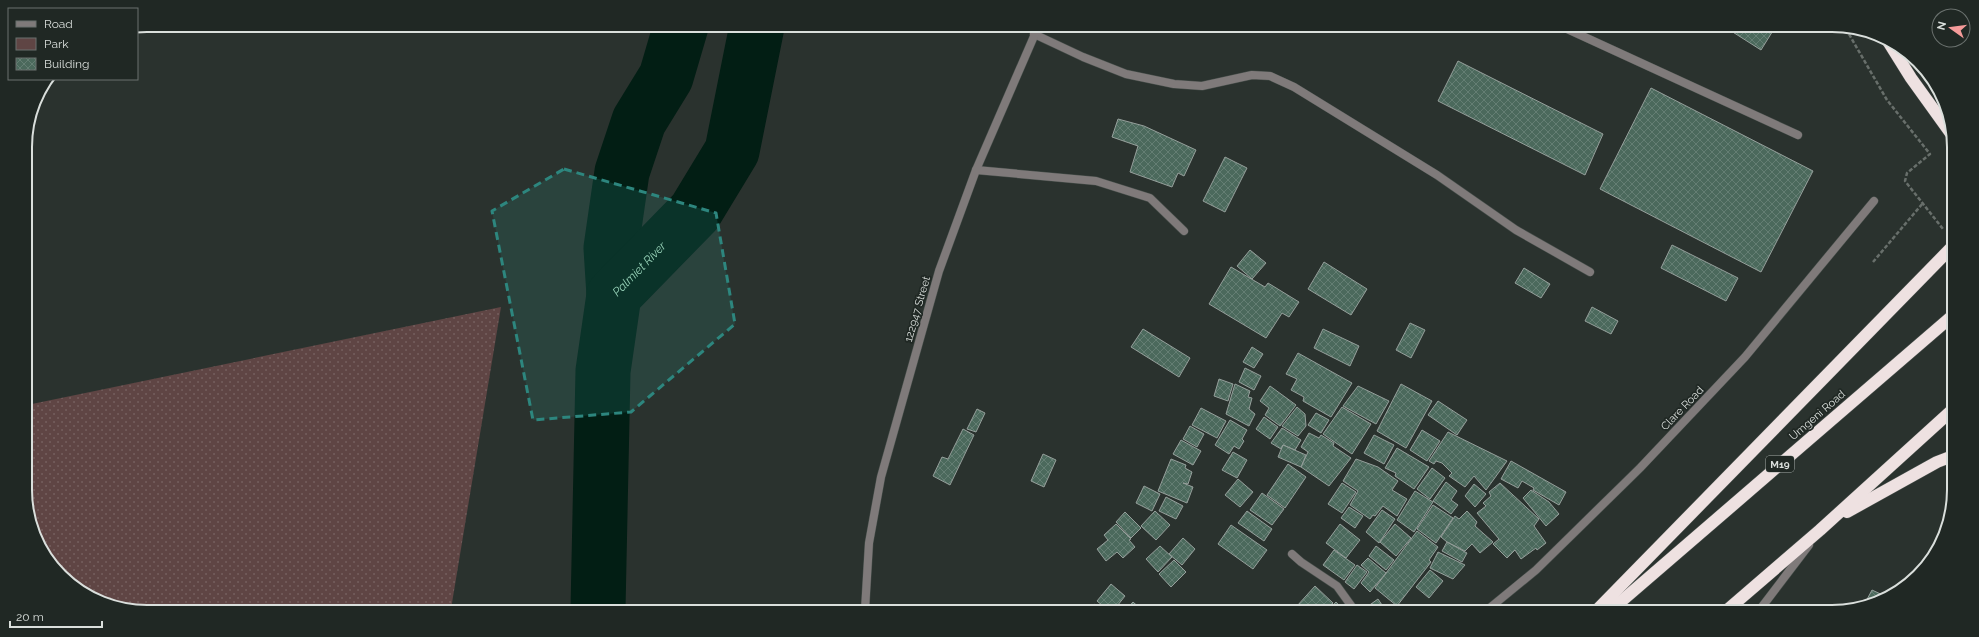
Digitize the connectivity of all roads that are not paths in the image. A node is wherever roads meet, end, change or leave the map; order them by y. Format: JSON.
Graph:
{"nodes":[{"id":1,"x":1036,"y":32,"type":"edge"},
{"id":2,"x":1038,"y":32,"type":"edge"},
{"id":3,"x":1574,"y":32,"type":"edge"},
{"id":4,"x":1893,"y":49,"type":"edge"},
{"id":5,"x":1945,"y":126,"type":"edge"},
{"id":6,"x":1798,"y":135,"type":"dead end"},
{"id":7,"x":976,"y":170,"type":"junction"},
{"id":8,"x":1874,"y":201,"type":"dead end"},
{"id":9,"x":1184,"y":231,"type":"dead end"},
{"id":10,"x":1947,"y":252,"type":"edge"},
{"id":11,"x":1590,"y":272,"type":"dead end"},
{"id":12,"x":1947,"y":320,"type":"edge"},
{"id":13,"x":1947,"y":415,"type":"edge"},
{"id":14,"x":1947,"y":458,"type":"edge"},
{"id":15,"x":1824,"y":526,"type":"junction"},
{"id":16,"x":1292,"y":554,"type":"dead end"},
{"id":17,"x":865,"y":605,"type":"edge"},
{"id":18,"x":1351,"y":605,"type":"edge"},
{"id":19,"x":1493,"y":605,"type":"edge"},
{"id":20,"x":1602,"y":605,"type":"edge"},
{"id":21,"x":1617,"y":605,"type":"edge"},
{"id":22,"x":1734,"y":605,"type":"edge"},
{"id":23,"x":1763,"y":605,"type":"edge"}],
"edges":[{"from":1,"to":7,"type":"street","name":"122947 Street"},
{"from":2,"to":11,"type":"street"},
{"from":3,"to":6,"type":"street"},
{"from":4,"to":5,"type":"highway"},
{"from":7,"to":9,"type":"street"},
{"from":7,"to":17,"type":"street","name":"122947 Street"},
{"from":8,"to":19,"type":"street","name":"Clare Road"},
{"from":10,"to":20,"type":"highway"},
{"from":12,"to":21,"type":"highway","name":"Umgeni Road","number":"M19"},
{"from":13,"to":15,"type":"highway"},
{"from":14,"to":15,"type":"highway"},
{"from":15,"to":22,"type":"highway"},
{"from":15,"to":23,"type":"street"},
{"from":16,"to":18,"type":"street"}]}
